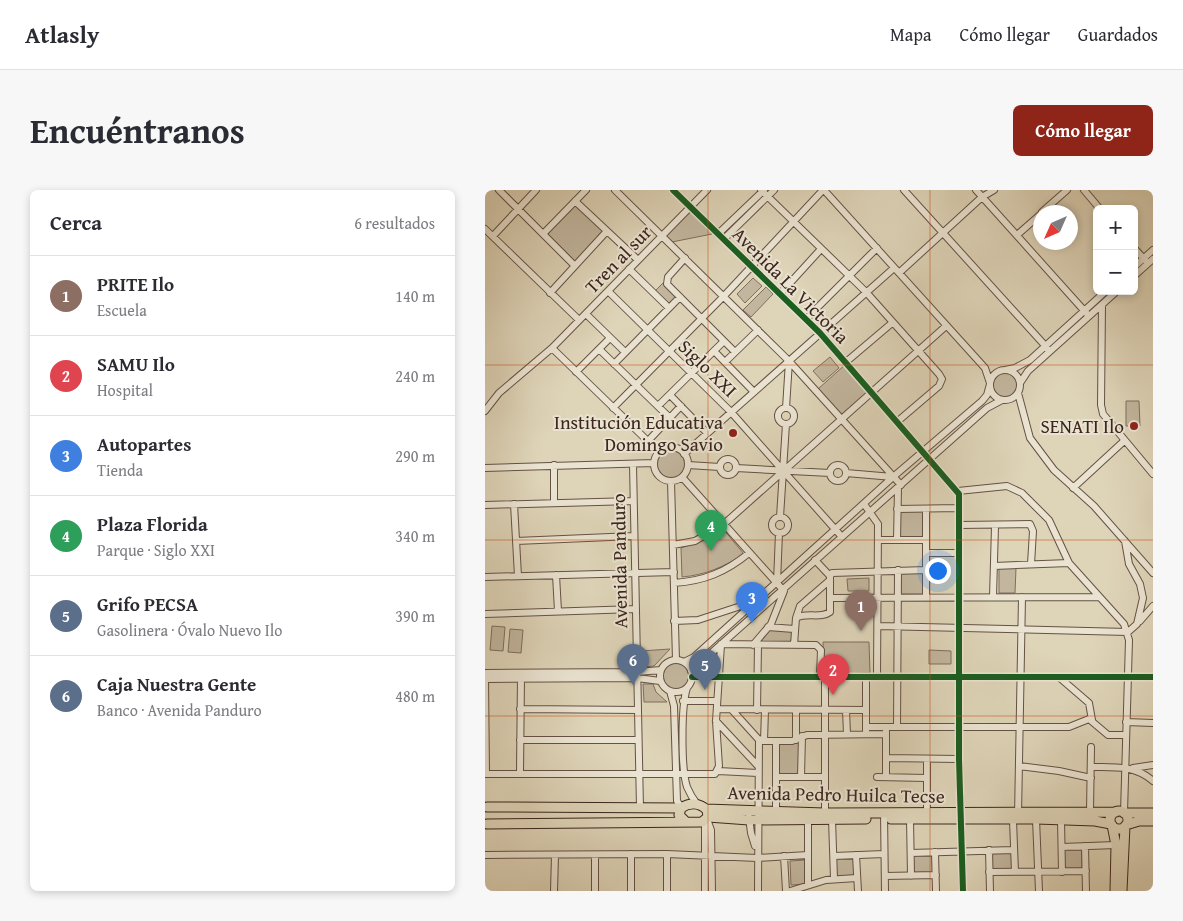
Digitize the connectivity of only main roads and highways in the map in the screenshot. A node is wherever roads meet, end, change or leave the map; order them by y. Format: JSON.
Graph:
{"nodes":[{"id":1,"x":486,"y":805,"type":"edge"},
{"id":2,"x":681,"y":807,"type":"junction"},
{"id":3,"x":1121,"y":813,"type":"junction"},
{"id":4,"x":1153,"y":813,"type":"edge"},
{"id":5,"x":705,"y":814,"type":"junction"},
{"id":6,"x":753,"y":815,"type":"junction"},
{"id":7,"x":884,"y":816,"type":"junction"},
{"id":8,"x":960,"y":816,"type":"junction"},
{"id":9,"x":827,"y":817,"type":"junction"},
{"id":10,"x":1016,"y":817,"type":"junction"},
{"id":11,"x":1153,"y":821,"type":"edge"},
{"id":12,"x":686,"y":822,"type":"junction"},
{"id":13,"x":486,"y":825,"type":"edge"},
{"id":14,"x":1112,"y":825,"type":"junction"},
{"id":15,"x":1125,"y":825,"type":"junction"},
{"id":16,"x":1115,"y":891,"type":"edge"},
{"id":17,"x":1122,"y":891,"type":"edge"}],
"edges":[{"from":1,"to":2,"type":"main road"},
{"from":1,"to":13,"type":"main road"},
{"from":2,"to":5,"type":"main road"},
{"from":2,"to":12,"type":"main road"},
{"from":3,"to":4,"type":"main road","name":"Avenida Pedro Huilca Tecse"},
{"from":3,"to":10,"type":"main road","name":"Avenida Pedro Huilca Tecse"},
{"from":3,"to":14,"type":"main road"},
{"from":3,"to":15,"type":"main road"},
{"from":5,"to":6,"type":"main road","name":"Avenida Pedro Huilca Tecse"},
{"from":5,"to":12,"type":"main road"},
{"from":6,"to":9,"type":"main road","name":"Avenida Pedro Huilca Tecse"},
{"from":6,"to":9,"type":"main road","name":"Avenida Pedro Huilca Tecse"},
{"from":7,"to":8,"type":"main road","name":"Avenida Pedro Huilca Tecse"},
{"from":7,"to":8,"type":"main road","name":"Avenida Pedro Huilca Tecse"},
{"from":7,"to":9,"type":"main road","name":"Avenida Pedro Huilca Tecse"},
{"from":8,"to":10,"type":"main road","name":"Avenida Pedro Huilca Tecse"},
{"from":10,"to":14,"type":"main road","name":"Avenida Pedro Huilca Tecse"},
{"from":11,"to":15,"type":"main road"},
{"from":12,"to":13,"type":"main road"},
{"from":14,"to":15,"type":"main road"},
{"from":14,"to":16,"type":"main road"},
{"from":15,"to":17,"type":"main road"}]}
